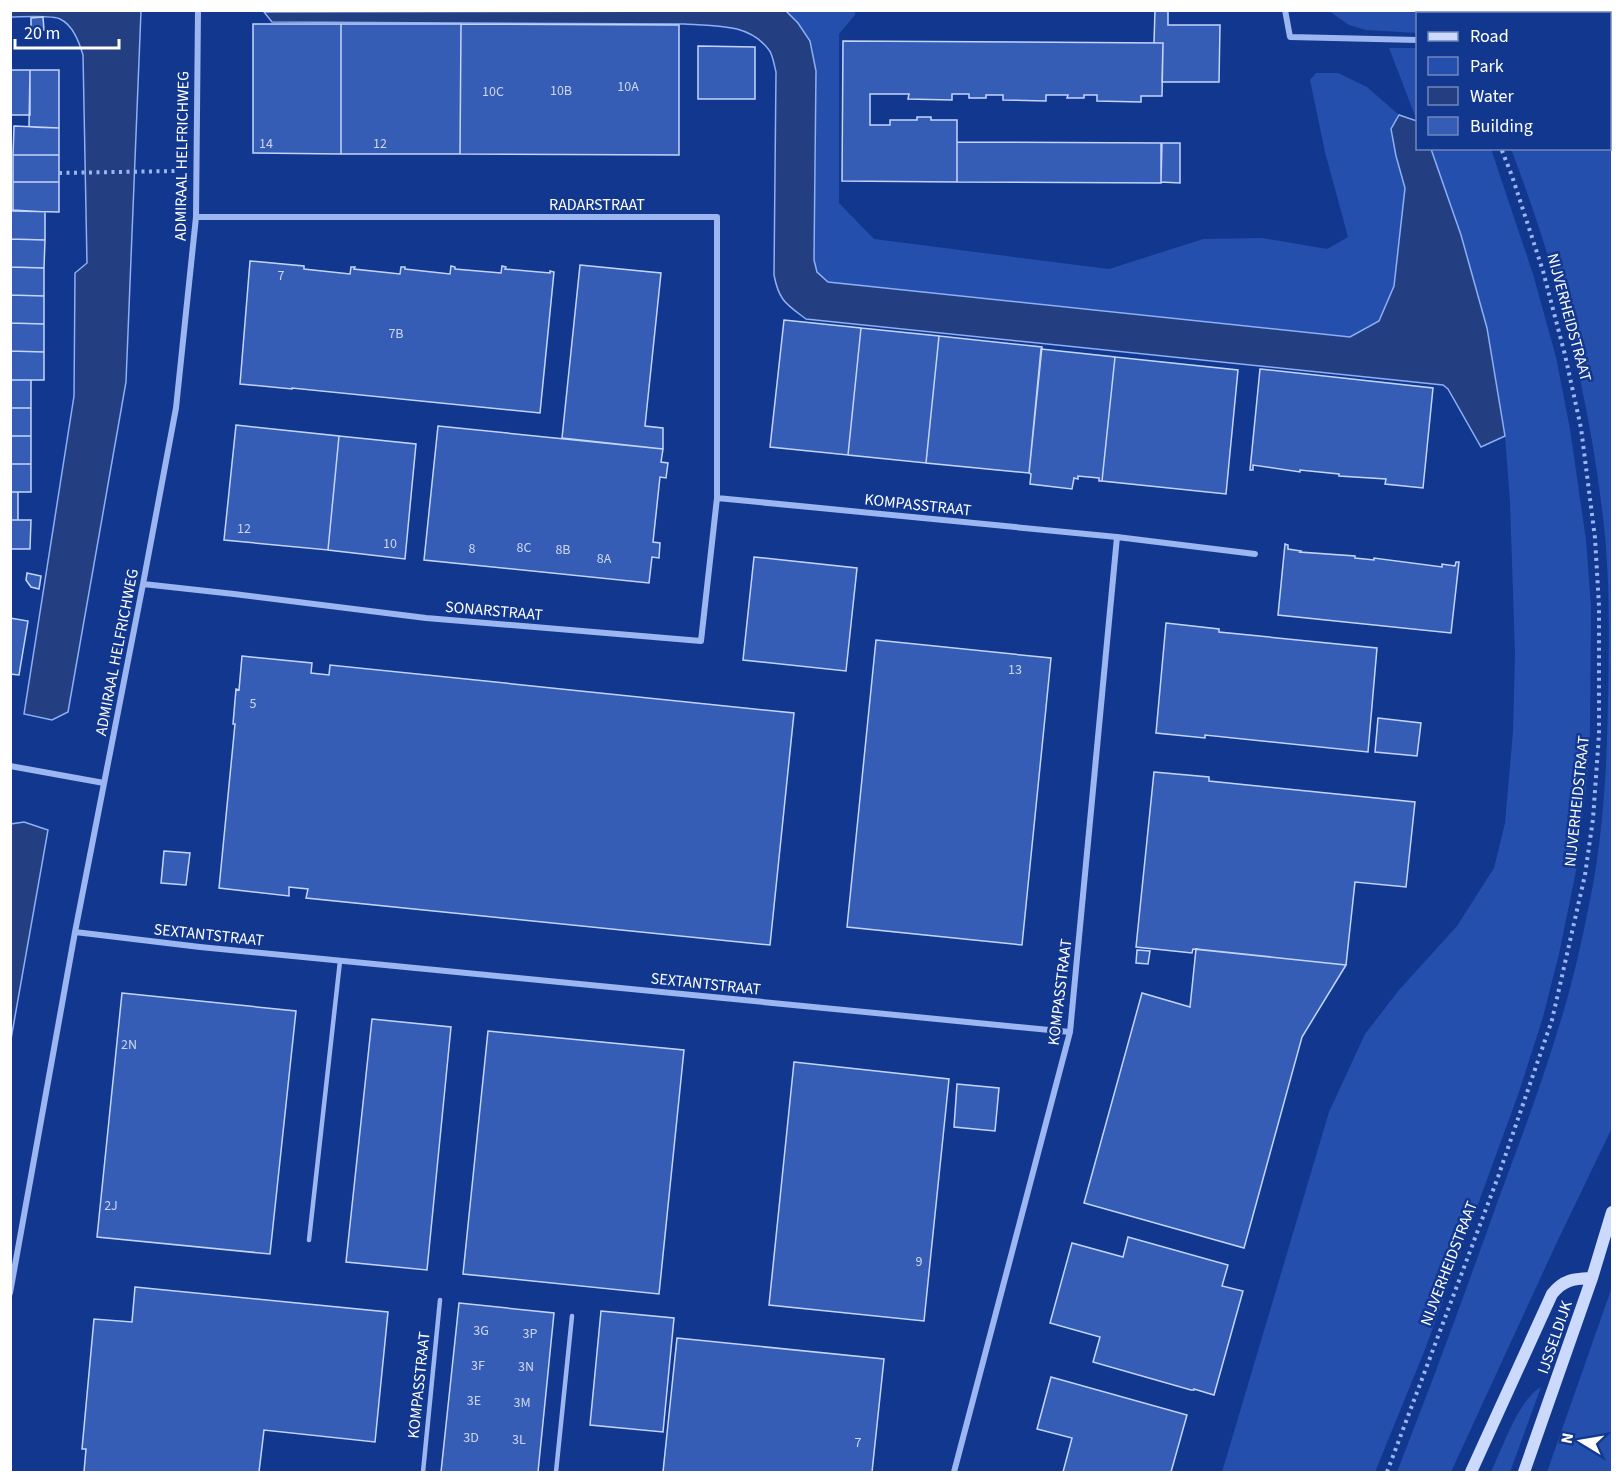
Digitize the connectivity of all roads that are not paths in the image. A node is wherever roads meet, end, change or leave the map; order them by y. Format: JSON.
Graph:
{"nodes":[{"id":1,"x":198,"y":10,"type":"edge"},
{"id":2,"x":1284,"y":10,"type":"edge"},
{"id":3,"x":1416,"y":40,"type":"edge"},
{"id":4,"x":196,"y":217,"type":"junction"},
{"id":5,"x":717,"y":498,"type":"junction"},
{"id":6,"x":1117,"y":537,"type":"junction"},
{"id":7,"x":1255,"y":554,"type":"dead end"},
{"id":8,"x":143,"y":584,"type":"junction"},
{"id":9,"x":10,"y":766,"type":"edge"},
{"id":10,"x":104,"y":783,"type":"junction"},
{"id":11,"x":75,"y":932,"type":"junction"},
{"id":12,"x":340,"y":961,"type":"junction"},
{"id":13,"x":1070,"y":1032,"type":"junction"},
{"id":14,"x":1612,"y":1212,"type":"edge"},
{"id":15,"x":309,"y":1240,"type":"dead end"},
{"id":16,"x":1592,"y":1278,"type":"junction"},
{"id":17,"x":10,"y":1293,"type":"edge"},
{"id":18,"x":440,"y":1300,"type":"dead end"},
{"id":19,"x":572,"y":1316,"type":"dead end"},
{"id":20,"x":423,"y":1473,"type":"edge"},
{"id":21,"x":556,"y":1473,"type":"edge"},
{"id":22,"x":954,"y":1473,"type":"edge"},
{"id":23,"x":1470,"y":1473,"type":"edge"},
{"id":24,"x":1524,"y":1473,"type":"edge"}],
"edges":[{"from":1,"to":4,"type":"street","name":"ADMIRAAL HELFRICHWEG"},
{"from":2,"to":3,"type":"street"},
{"from":4,"to":5,"type":"street","name":"RADARSTRAAT"},
{"from":4,"to":8,"type":"street","name":"ADMIRAAL HELFRICHWEG"},
{"from":5,"to":6,"type":"street","name":"KOMPASSTRAAT"},
{"from":5,"to":8,"type":"street","name":"SONARSTRAAT"},
{"from":6,"to":7,"type":"street","name":"KOMPASSTRAAT"},
{"from":6,"to":13,"type":"street","name":"KOMPASSTRAAT"},
{"from":8,"to":10,"type":"street","name":"ADMIRAAL HELFRICHWEG"},
{"from":9,"to":10,"type":"street"},
{"from":10,"to":11,"type":"street","name":"ADMIRAAL HELFRICHWEG"},
{"from":11,"to":12,"type":"street","name":"SEXTANTSTRAAT"},
{"from":11,"to":17,"type":"street","name":"ADMIRAAL HELFRICHWEG"},
{"from":12,"to":13,"type":"street","name":"SEXTANTSTRAAT"},
{"from":12,"to":15,"type":"lane"},
{"from":13,"to":22,"type":"street","name":"KOMPASSTRAAT"},
{"from":14,"to":16,"type":"street","name":"IJSSELDIJK"},
{"from":16,"to":23,"type":"street"},
{"from":16,"to":24,"type":"street","name":"IJSSELDIJK"},
{"from":18,"to":20,"type":"lane","name":"KOMPASSTRAAT"},
{"from":19,"to":21,"type":"lane"}]}
